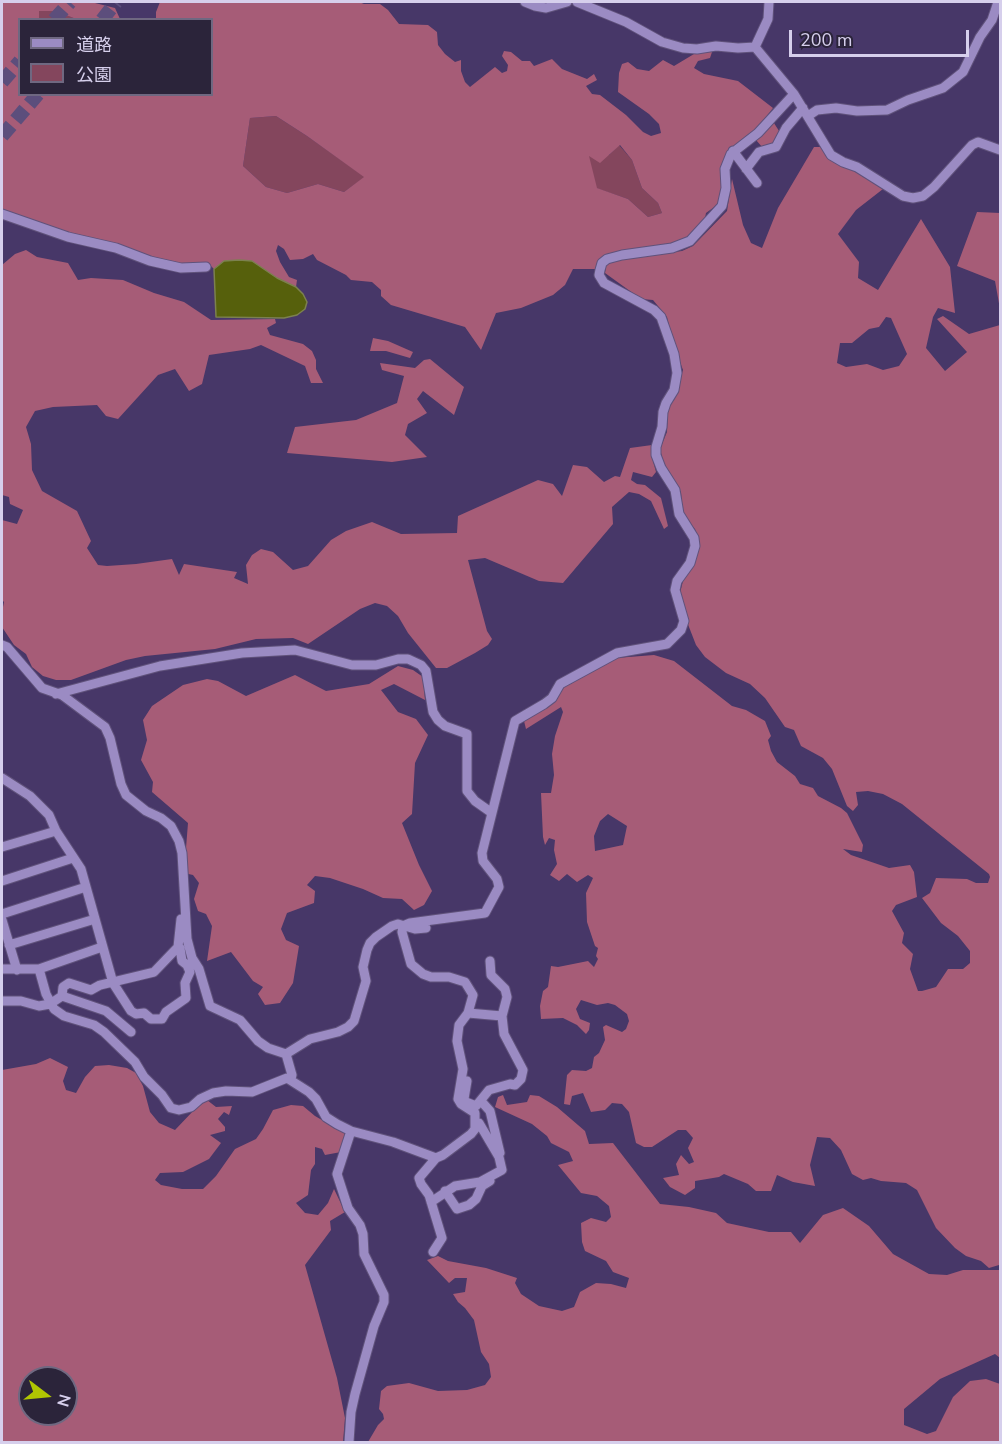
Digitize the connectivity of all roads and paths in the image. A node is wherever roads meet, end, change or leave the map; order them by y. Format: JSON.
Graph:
{"nodes":[{"id":1,"x":525,"y":2,"type":"edge"},
{"id":2,"x":567,"y":2,"type":"edge"},
{"id":3,"x":577,"y":2,"type":"edge"},
{"id":4,"x":770,"y":2,"type":"edge"},
{"id":5,"x":998,"y":2,"type":"edge"},
{"id":6,"x":598,"y":5,"type":"edge"},
{"id":7,"x":996,"y":22,"type":"edge"},
{"id":8,"x":755,"y":47,"type":"junction"},
{"id":9,"x":794,"y":94,"type":"junction"},
{"id":10,"x":806,"y":112,"type":"junction"},
{"id":11,"x":1000,"y":150,"type":"edge"},
{"id":12,"x":733,"y":151,"type":"junction"},
{"id":13,"x":746,"y":169,"type":"junction"},
{"id":14,"x":757,"y":183,"type":"dead end"},
{"id":15,"x":2,"y":214,"type":"edge"},
{"id":16,"x":206,"y":267,"type":"dead end"},
{"id":17,"x":2,"y":645,"type":"edge"},
{"id":18,"x":56,"y":694,"type":"junction"},
{"id":19,"x":2,"y":778,"type":"edge"},
{"id":20,"x":492,"y":813,"type":"junction"},
{"id":21,"x":56,"y":831,"type":"junction"},
{"id":22,"x":2,"y":847,"type":"edge"},
{"id":23,"x":73,"y":858,"type":"junction"},
{"id":24,"x":2,"y":881,"type":"edge"},
{"id":25,"x":86,"y":887,"type":"junction"},
{"id":26,"x":2,"y":914,"type":"edge"},
{"id":27,"x":185,"y":916,"type":"junction"},
{"id":28,"x":95,"y":919,"type":"junction"},
{"id":29,"x":2,"y":920,"type":"edge"},
{"id":30,"x":403,"y":926,"type":"junction"},
{"id":31,"x":426,"y":928,"type":"dead end"},
{"id":32,"x":9,"y":945,"type":"junction"},
{"id":33,"x":102,"y":947,"type":"junction"},
{"id":34,"x":178,"y":947,"type":"junction"},
{"id":35,"x":490,"y":962,"type":"dead end"},
{"id":36,"x":2,"y":969,"type":"edge"},
{"id":37,"x":39,"y":969,"type":"junction"},
{"id":38,"x":17,"y":970,"type":"junction"},
{"id":39,"x":113,"y":983,"type":"junction"},
{"id":40,"x":62,"y":996,"type":"junction"},
{"id":41,"x":2,"y":1001,"type":"edge"},
{"id":42,"x":50,"y":1004,"type":"junction"},
{"id":43,"x":468,"y":1013,"type":"junction"},
{"id":44,"x":502,"y":1016,"type":"junction"},
{"id":45,"x":131,"y":1032,"type":"dead end"},
{"id":46,"x":286,"y":1054,"type":"junction"},
{"id":47,"x":463,"y":1069,"type":"junction"},
{"id":48,"x":291,"y":1079,"type":"junction"},
{"id":49,"x":481,"y":1101,"type":"junction"},
{"id":50,"x":476,"y":1123,"type":"junction"},
{"id":51,"x":351,"y":1131,"type":"junction"},
{"id":52,"x":499,"y":1157,"type":"junction"},
{"id":53,"x":436,"y":1158,"type":"junction"},
{"id":54,"x":502,"y":1170,"type":"junction"},
{"id":55,"x":445,"y":1191,"type":"junction"},
{"id":56,"x":431,"y":1202,"type":"junction"},
{"id":57,"x":433,"y":1252,"type":"dead end"},
{"id":58,"x":349,"y":1443,"type":"edge"}],
"edges":[{"from":1,"to":2,"type":"street"},
{"from":3,"to":6,"type":"street"},
{"from":4,"to":8,"type":"street"},
{"from":5,"to":7,"type":"street"},
{"from":6,"to":8,"type":"street"},
{"from":7,"to":10,"type":"street"},
{"from":8,"to":9,"type":"street"},
{"from":9,"to":10,"type":"street"},
{"from":9,"to":12,"type":"street"},
{"from":10,"to":11,"type":"street"},
{"from":10,"to":13,"type":"street"},
{"from":12,"to":13,"type":"street"},
{"from":12,"to":20,"type":"street"},
{"from":13,"to":14,"type":"street"},
{"from":15,"to":16,"type":"street"},
{"from":17,"to":18,"type":"street"},
{"from":18,"to":20,"type":"street"},
{"from":18,"to":27,"type":"street"},
{"from":19,"to":21,"type":"street"},
{"from":20,"to":30,"type":"street"},
{"from":21,"to":22,"type":"street"},
{"from":21,"to":23,"type":"street"},
{"from":23,"to":24,"type":"street"},
{"from":23,"to":25,"type":"street"},
{"from":25,"to":26,"type":"street"},
{"from":25,"to":28,"type":"street"},
{"from":27,"to":34,"type":"street"},
{"from":27,"to":46,"type":"street"},
{"from":28,"to":32,"type":"street"},
{"from":28,"to":33,"type":"street"},
{"from":29,"to":32,"type":"street"},
{"from":30,"to":31,"type":"street"},
{"from":30,"to":43,"type":"street"},
{"from":30,"to":46,"type":"street"},
{"from":32,"to":38,"type":"street"},
{"from":33,"to":37,"type":"street"},
{"from":33,"to":39,"type":"street"},
{"from":34,"to":39,"type":"street"},
{"from":34,"to":39,"type":"street"},
{"from":35,"to":44,"type":"street"},
{"from":36,"to":38,"type":"street"},
{"from":37,"to":38,"type":"street"},
{"from":37,"to":42,"type":"street"},
{"from":39,"to":40,"type":"street"},
{"from":40,"to":42,"type":"street"},
{"from":40,"to":45,"type":"street"},
{"from":41,"to":42,"type":"street"},
{"from":42,"to":48,"type":"street"},
{"from":43,"to":44,"type":"street"},
{"from":43,"to":47,"type":"street"},
{"from":44,"to":49,"type":"street"},
{"from":46,"to":48,"type":"street"},
{"from":47,"to":49,"type":"street"},
{"from":47,"to":50,"type":"street"},
{"from":48,"to":51,"type":"street"},
{"from":49,"to":52,"type":"street"},
{"from":50,"to":52,"type":"street"},
{"from":50,"to":53,"type":"street"},
{"from":51,"to":53,"type":"street"},
{"from":51,"to":58,"type":"street"},
{"from":52,"to":54,"type":"street"},
{"from":53,"to":56,"type":"street"},
{"from":54,"to":55,"type":"street"},
{"from":54,"to":55,"type":"street"},
{"from":55,"to":56,"type":"street"},
{"from":56,"to":57,"type":"street"}]}
